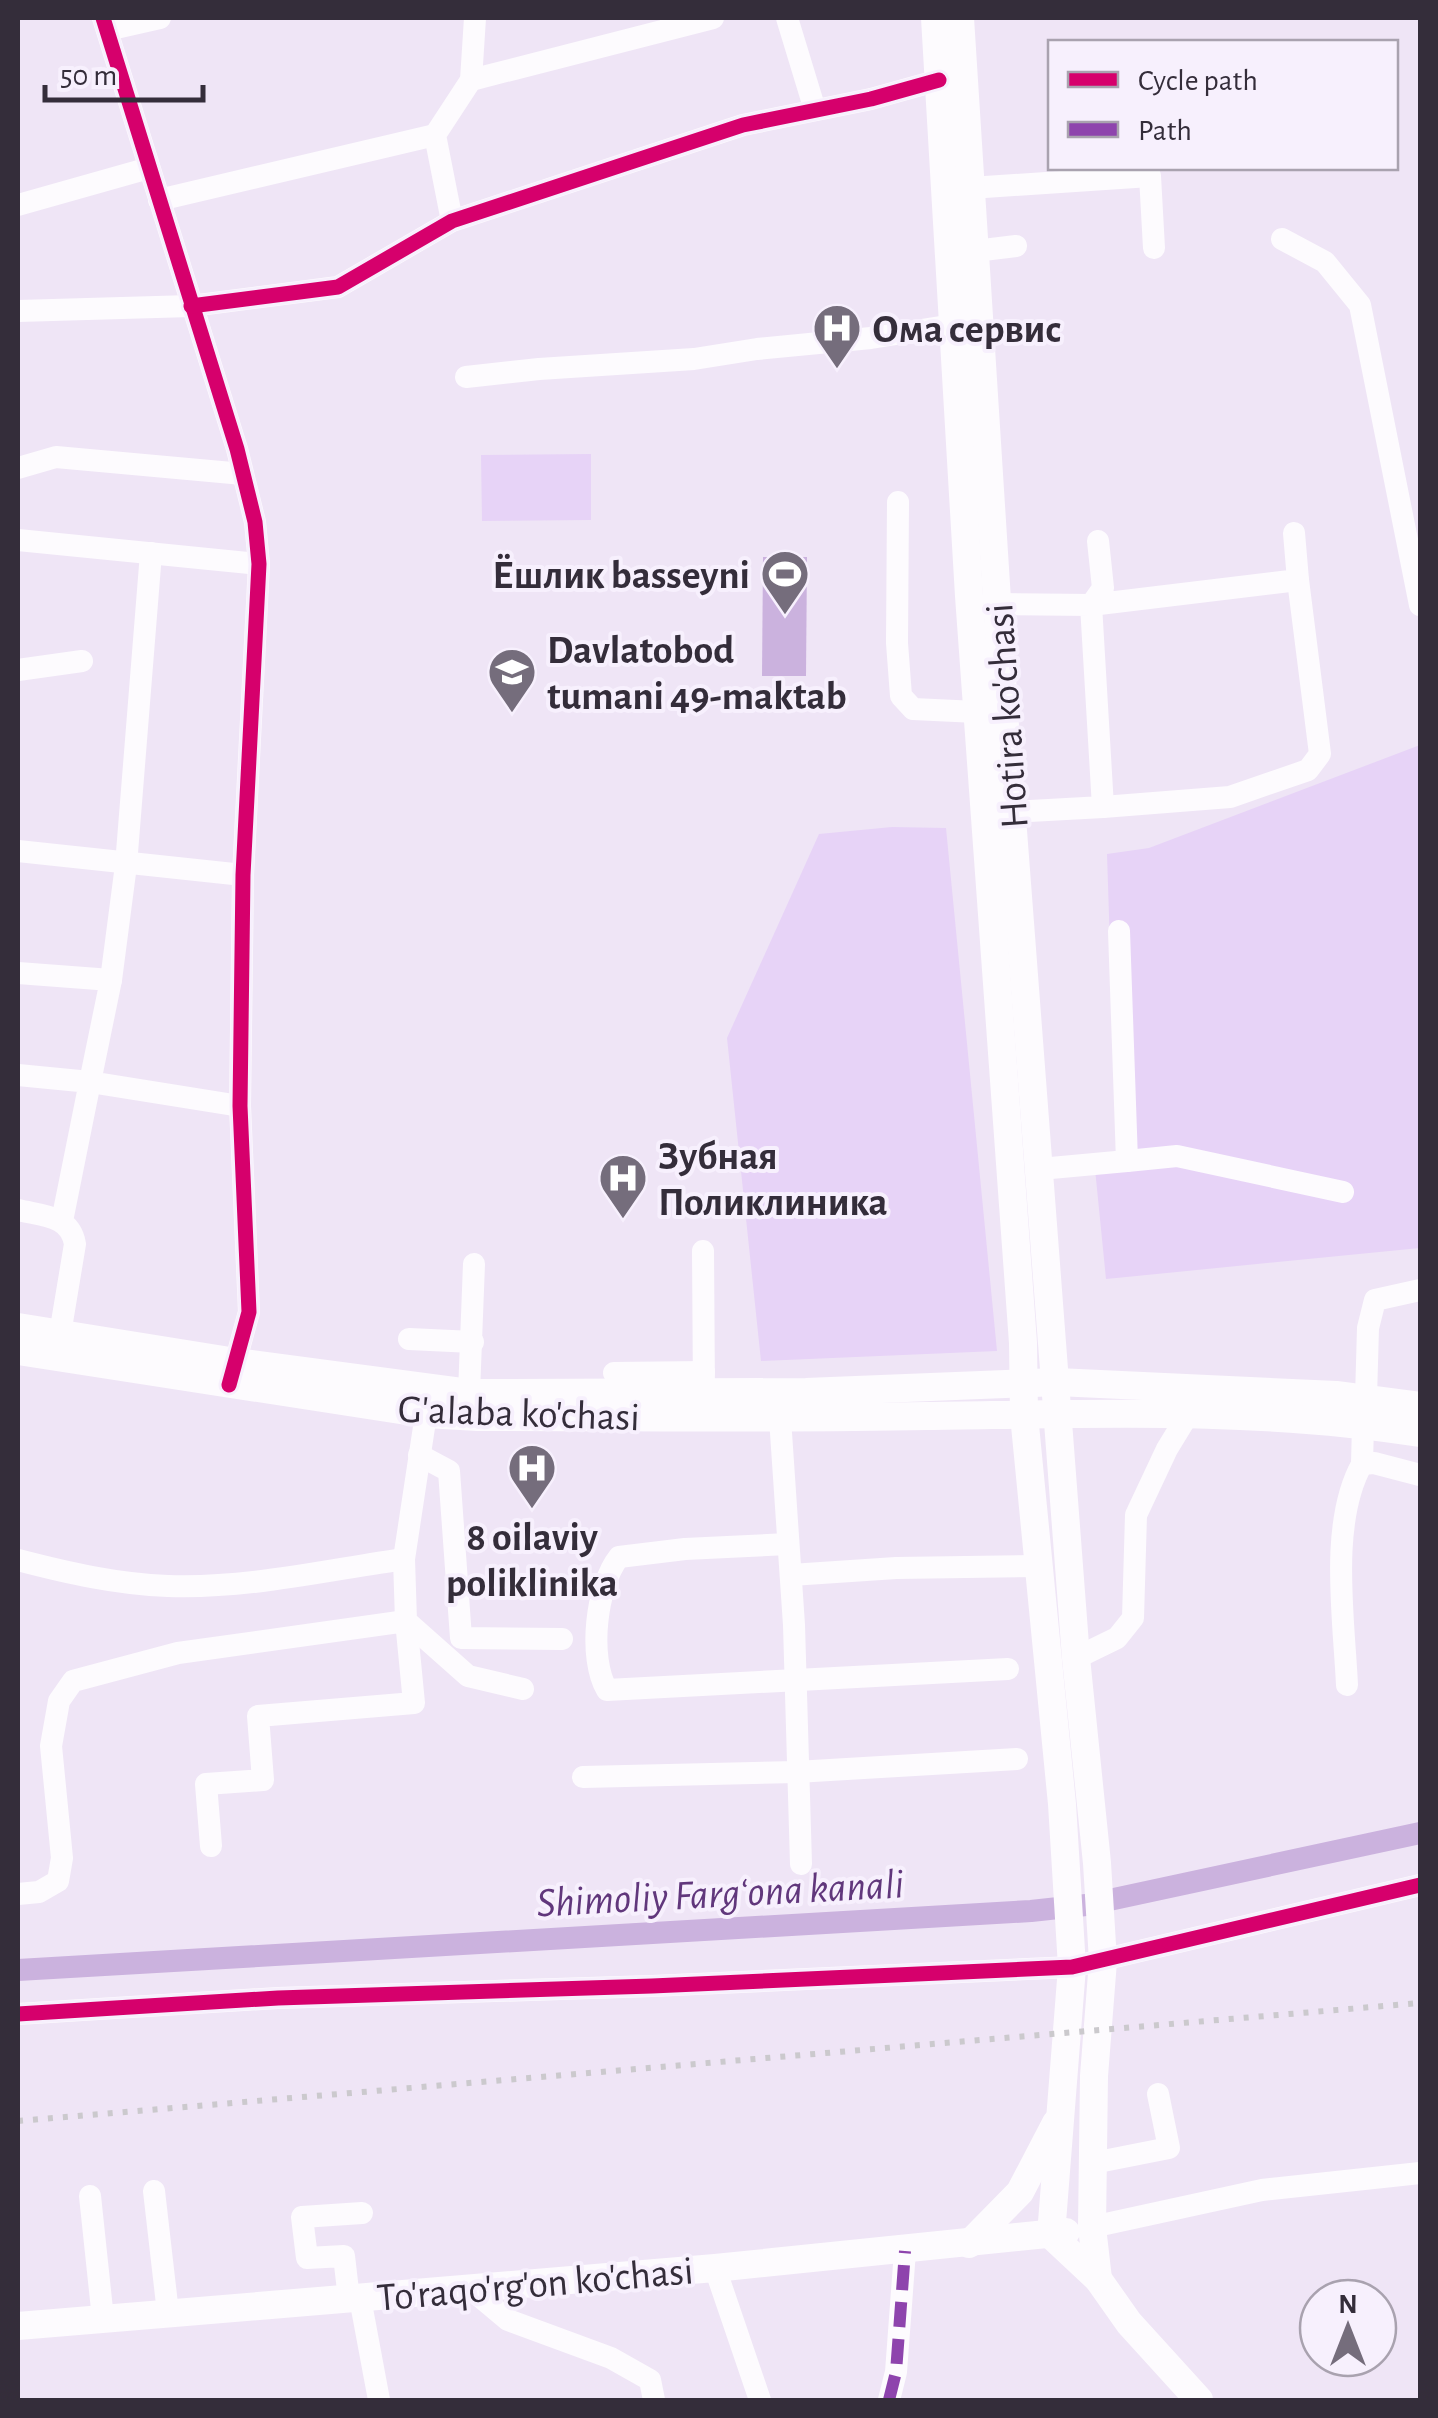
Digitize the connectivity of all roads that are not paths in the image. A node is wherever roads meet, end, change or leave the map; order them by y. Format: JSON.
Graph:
{"nodes":[{"id":1,"x":160,"y":18,"type":"edge"},
{"id":2,"x":476,"y":18,"type":"edge"},
{"id":3,"x":713,"y":18,"type":"edge"},
{"id":4,"x":787,"y":18,"type":"edge"},
{"id":5,"x":934,"y":18,"type":"edge"},
{"id":6,"x":960,"y":18,"type":"edge"},
{"id":7,"x":105,"y":24,"type":"edge"},
{"id":8,"x":471,"y":80,"type":"junction"},
{"id":9,"x":939,"y":80,"type":"junction"},
{"id":10,"x":815,"y":110,"type":"junction"},
{"id":11,"x":436,"y":135,"type":"junction"},
{"id":12,"x":149,"y":168,"type":"junction"},
{"id":13,"x":970,"y":188,"type":"junction"},
{"id":14,"x":159,"y":200,"type":"junction"},
{"id":15,"x":18,"y":205,"type":"edge"},
{"id":16,"x":452,"y":220,"type":"junction"},
{"id":17,"x":1282,"y":239,"type":"dead end"},
{"id":18,"x":1016,"y":246,"type":"dead end"},
{"id":19,"x":1154,"y":248,"type":"dead end"},
{"id":20,"x":967,"y":268,"type":"junction"},
{"id":21,"x":191,"y":306,"type":"junction"},
{"id":22,"x":18,"y":311,"type":"edge"},
{"id":23,"x":954,"y":326,"type":"junction"},
{"id":24,"x":466,"y":377,"type":"dead end"},
{"id":25,"x":18,"y":468,"type":"edge"},
{"id":26,"x":243,"y":474,"type":"junction"},
{"id":27,"x":898,"y":502,"type":"dead end"},
{"id":28,"x":1294,"y":534,"type":"dead end"},
{"id":29,"x":18,"y":540,"type":"edge"},
{"id":30,"x":1098,"y":541,"type":"dead end"},
{"id":31,"x":151,"y":553,"type":"junction"},
{"id":32,"x":259,"y":564,"type":"junction"},
{"id":33,"x":1298,"y":580,"type":"junction"},
{"id":34,"x":997,"y":604,"type":"junction"},
{"id":35,"x":1091,"y":605,"type":"junction"},
{"id":36,"x":1420,"y":605,"type":"edge"},
{"id":37,"x":82,"y":661,"type":"dead end"},
{"id":38,"x":18,"y":670,"type":"edge"},
{"id":39,"x":978,"y":712,"type":"junction"},
{"id":40,"x":1103,"y":807,"type":"junction"},
{"id":41,"x":1012,"y":812,"type":"junction"},
{"id":42,"x":18,"y":851,"type":"edge"},
{"id":43,"x":126,"y":865,"type":"junction"},
{"id":44,"x":243,"y":875,"type":"junction"},
{"id":45,"x":1118,"y":931,"type":"dead end"},
{"id":46,"x":18,"y":972,"type":"edge"},
{"id":47,"x":112,"y":980,"type":"junction"},
{"id":48,"x":18,"y":1076,"type":"edge"},
{"id":49,"x":90,"y":1082,"type":"junction"},
{"id":50,"x":240,"y":1106,"type":"junction"},
{"id":51,"x":1126,"y":1161,"type":"junction"},
{"id":52,"x":1040,"y":1169,"type":"junction"},
{"id":53,"x":1343,"y":1192,"type":"dead end"},
{"id":54,"x":18,"y":1210,"type":"edge"},
{"id":55,"x":62,"y":1221,"type":"junction"},
{"id":56,"x":703,"y":1251,"type":"dead end"},
{"id":57,"x":474,"y":1264,"type":"dead end"},
{"id":58,"x":1420,"y":1290,"type":"edge"},
{"id":59,"x":18,"y":1326,"type":"edge"},
{"id":60,"x":60,"y":1334,"type":"junction"},
{"id":61,"x":408,"y":1339,"type":"dead end"},
{"id":62,"x":473,"y":1342,"type":"junction"},
{"id":63,"x":18,"y":1352,"type":"edge"},
{"id":64,"x":614,"y":1372,"type":"dead end"},
{"id":65,"x":233,"y":1374,"type":"junction"},
{"id":66,"x":704,"y":1382,"type":"junction"},
{"id":67,"x":1057,"y":1382,"type":"junction"},
{"id":68,"x":1023,"y":1384,"type":"junction"},
{"id":69,"x":470,"y":1392,"type":"junction"},
{"id":70,"x":1420,"y":1406,"type":"edge"},
{"id":71,"x":1364,"y":1411,"type":"junction"},
{"id":72,"x":1189,"y":1413,"type":"junction"},
{"id":73,"x":426,"y":1414,"type":"junction"},
{"id":74,"x":1024,"y":1415,"type":"junction"},
{"id":75,"x":1059,"y":1415,"type":"junction"},
{"id":76,"x":780,"y":1418,"type":"junction"},
{"id":77,"x":1420,"y":1433,"type":"edge"},
{"id":78,"x":420,"y":1455,"type":"junction"},
{"id":79,"x":1362,"y":1464,"type":"junction"},
{"id":80,"x":1420,"y":1475,"type":"edge"},
{"id":81,"x":788,"y":1544,"type":"junction"},
{"id":82,"x":404,"y":1559,"type":"junction"},
{"id":83,"x":18,"y":1560,"type":"edge"},
{"id":84,"x":1039,"y":1566,"type":"junction"},
{"id":85,"x":791,"y":1575,"type":"junction"},
{"id":86,"x":406,"y":1621,"type":"junction"},
{"id":87,"x":562,"y":1639,"type":"dead end"},
{"id":88,"x":1076,"y":1658,"type":"junction"},
{"id":89,"x":1008,"y":1669,"type":"dead end"},
{"id":90,"x":794,"y":1680,"type":"junction"},
{"id":91,"x":1347,"y":1685,"type":"dead end"},
{"id":92,"x":524,"y":1689,"type":"dead end"},
{"id":93,"x":1017,"y":1759,"type":"dead end"},
{"id":94,"x":796,"y":1772,"type":"junction"},
{"id":95,"x":583,"y":1778,"type":"dead end"},
{"id":96,"x":210,"y":1846,"type":"dead end"},
{"id":97,"x":801,"y":1864,"type":"dead end"},
{"id":98,"x":1420,"y":1886,"type":"edge"},
{"id":99,"x":18,"y":1894,"type":"edge"},
{"id":100,"x":1103,"y":1960,"type":"junction"},
{"id":101,"x":1072,"y":1967,"type":"junction"},
{"id":102,"x":18,"y":2014,"type":"edge"},
{"id":103,"x":1158,"y":2094,"type":"dead end"},
{"id":104,"x":1062,"y":2113,"type":"junction"},
{"id":105,"x":1093,"y":2163,"type":"junction"},
{"id":106,"x":1420,"y":2173,"type":"edge"},
{"id":107,"x":154,"y":2191,"type":"dead end"},
{"id":108,"x":90,"y":2196,"type":"dead end"},
{"id":109,"x":362,"y":2213,"type":"dead end"},
{"id":110,"x":1092,"y":2227,"type":"junction"},
{"id":111,"x":1051,"y":2235,"type":"junction"},
{"id":112,"x":969,"y":2244,"type":"junction"},
{"id":113,"x":905,"y":2251,"type":"junction"},
{"id":114,"x":715,"y":2268,"type":"junction"},
{"id":115,"x":1098,"y":2279,"type":"junction"},
{"id":116,"x":470,"y":2289,"type":"junction"},
{"id":117,"x":354,"y":2298,"type":"junction"},
{"id":118,"x":168,"y":2314,"type":"junction"},
{"id":119,"x":104,"y":2319,"type":"junction"},
{"id":120,"x":18,"y":2326,"type":"edge"},
{"id":121,"x":379,"y":2400,"type":"edge"},
{"id":122,"x":654,"y":2400,"type":"edge"},
{"id":123,"x":760,"y":2400,"type":"edge"},
{"id":124,"x":889,"y":2400,"type":"edge"},
{"id":125,"x":1199,"y":2400,"type":"edge"}],
"edges":[{"from":1,"to":7,"type":"street"},
{"from":2,"to":8,"type":"street"},
{"from":3,"to":8,"type":"street"},
{"from":4,"to":10,"type":"street"},
{"from":5,"to":9,"type":"main road","name":"Hotira ko'chasi"},
{"from":6,"to":13,"type":"main road","name":"Hotira ko'chasi"},
{"from":7,"to":12,"type":"street"},
{"from":8,"to":11,"type":"street"},
{"from":9,"to":10,"type":"street"},
{"from":9,"to":20,"type":"main road","name":"Hotira ko'chasi"},
{"from":10,"to":16,"type":"street"},
{"from":11,"to":14,"type":"street"},
{"from":11,"to":16,"type":"street"},
{"from":12,"to":14,"type":"street"},
{"from":12,"to":15,"type":"street"},
{"from":13,"to":19,"type":"street"},
{"from":13,"to":20,"type":"main road","name":"Hotira ko'chasi"},
{"from":14,"to":21,"type":"street"},
{"from":16,"to":21,"type":"street"},
{"from":17,"to":36,"type":"street"},
{"from":18,"to":20,"type":"street"},
{"from":20,"to":23,"type":"main road","name":"Hotira ko'chasi"},
{"from":20,"to":34,"type":"main road","name":"Hotira ko'chasi"},
{"from":21,"to":22,"type":"street"},
{"from":21,"to":26,"type":"street"},
{"from":23,"to":24,"type":"street"},
{"from":23,"to":39,"type":"main road","name":"Hotira ko'chasi"},
{"from":25,"to":26,"type":"street"},
{"from":26,"to":32,"type":"street"},
{"from":27,"to":39,"type":"street"},
{"from":28,"to":33,"type":"street"},
{"from":29,"to":31,"type":"street"},
{"from":30,"to":35,"type":"street"},
{"from":31,"to":32,"type":"street"},
{"from":31,"to":43,"type":"street"},
{"from":32,"to":44,"type":"street"},
{"from":33,"to":35,"type":"street"},
{"from":33,"to":40,"type":"street"},
{"from":34,"to":35,"type":"street"},
{"from":34,"to":41,"type":"main road","name":"Hotira ko'chasi"},
{"from":35,"to":40,"type":"street"},
{"from":37,"to":38,"type":"street"},
{"from":39,"to":68,"type":"main road","name":"Hotira ko'chasi"},
{"from":40,"to":41,"type":"street"},
{"from":41,"to":52,"type":"main road","name":"Hotira ko'chasi"},
{"from":42,"to":43,"type":"street"},
{"from":43,"to":44,"type":"street"},
{"from":43,"to":47,"type":"street"},
{"from":44,"to":50,"type":"street"},
{"from":45,"to":51,"type":"street"},
{"from":46,"to":47,"type":"street"},
{"from":47,"to":49,"type":"street"},
{"from":48,"to":49,"type":"street"},
{"from":49,"to":50,"type":"street"},
{"from":49,"to":55,"type":"street"},
{"from":50,"to":65,"type":"street"},
{"from":51,"to":52,"type":"street"},
{"from":51,"to":53,"type":"street"},
{"from":52,"to":67,"type":"main road","name":"Hotira ko'chasi"},
{"from":54,"to":55,"type":"street"},
{"from":55,"to":60,"type":"street"},
{"from":56,"to":66,"type":"street"},
{"from":57,"to":62,"type":"street"},
{"from":58,"to":71,"type":"street"},
{"from":59,"to":60,"type":"main road","name":"G'alaba ko'chasi"},
{"from":60,"to":65,"type":"main road","name":"G'alaba ko'chasi"},
{"from":61,"to":62,"type":"street"},
{"from":62,"to":69,"type":"street"},
{"from":63,"to":65,"type":"main road","name":"G'alaba ko'chasi"},
{"from":64,"to":66,"type":"street"},
{"from":65,"to":69,"type":"main road","name":"G'alaba ko'chasi"},
{"from":65,"to":73,"type":"main road","name":"G'alaba ko'chasi"},
{"from":66,"to":68,"type":"main road","name":"G'alaba ko'chasi"},
{"from":66,"to":69,"type":"main road","name":"G'alaba ko'chasi"},
{"from":67,"to":68,"type":"main road","name":"G'alaba ko'chasi"},
{"from":67,"to":71,"type":"main road","name":"G'alaba ko'chasi"},
{"from":67,"to":75,"type":"main road","name":"Hotira ko'chasi"},
{"from":68,"to":74,"type":"main road","name":"Hotira ko'chasi"},
{"from":70,"to":71,"type":"main road"},
{"from":71,"to":72,"type":"main road"},
{"from":71,"to":77,"type":"main road"},
{"from":71,"to":79,"type":"street"},
{"from":72,"to":75,"type":"main road","name":"G'alaba ko'chasi"},
{"from":72,"to":88,"type":"street"},
{"from":73,"to":76,"type":"main road","name":"G'alaba ko'chasi"},
{"from":73,"to":78,"type":"street"},
{"from":74,"to":75,"type":"main road","name":"G'alaba ko'chasi"},
{"from":74,"to":76,"type":"main road","name":"G'alaba ko'chasi"},
{"from":74,"to":84,"type":"main road","name":"Hotira ko'chasi"},
{"from":75,"to":88,"type":"main road","name":"Hotira ko'chasi"},
{"from":76,"to":81,"type":"street"},
{"from":78,"to":82,"type":"street"},
{"from":78,"to":87,"type":"street"},
{"from":79,"to":80,"type":"street"},
{"from":79,"to":91,"type":"street"},
{"from":81,"to":85,"type":"street"},
{"from":81,"to":90,"type":"street"},
{"from":82,"to":83,"type":"street"},
{"from":82,"to":86,"type":"street"},
{"from":84,"to":85,"type":"street"},
{"from":84,"to":101,"type":"main road","name":"Hotira ko'chasi"},
{"from":85,"to":90,"type":"street"},
{"from":86,"to":92,"type":"street"},
{"from":86,"to":96,"type":"street"},
{"from":86,"to":99,"type":"street"},
{"from":88,"to":100,"type":"main road","name":"Hotira ko'chasi"},
{"from":89,"to":90,"type":"street"},
{"from":90,"to":94,"type":"street"},
{"from":93,"to":94,"type":"street"},
{"from":94,"to":95,"type":"street"},
{"from":94,"to":97,"type":"street"},
{"from":98,"to":100,"type":"street"},
{"from":100,"to":101,"type":"street"},
{"from":100,"to":105,"type":"main road","name":"Hotira ko'chasi"},
{"from":101,"to":102,"type":"street"},
{"from":101,"to":104,"type":"main road","name":"Hotira ko'chasi"},
{"from":103,"to":105,"type":"street"},
{"from":104,"to":111,"type":"main road","name":"Hotira ko'chasi"},
{"from":104,"to":112,"type":"main road"},
{"from":105,"to":110,"type":"main road","name":"Hotira ko'chasi"},
{"from":106,"to":110,"type":"street"},
{"from":107,"to":118,"type":"street"},
{"from":108,"to":119,"type":"street"},
{"from":109,"to":117,"type":"street"},
{"from":110,"to":111,"type":"main road","name":"To'raqo'rg'on ko'chasi"},
{"from":110,"to":115,"type":"main road"},
{"from":111,"to":112,"type":"main road","name":"To'raqo'rg'on ko'chasi"},
{"from":111,"to":115,"type":"main road"},
{"from":112,"to":113,"type":"main road","name":"To'raqo'rg'on ko'chasi"},
{"from":113,"to":114,"type":"main road","name":"To'raqo'rg'on ko'chasi"},
{"from":113,"to":124,"type":"street"},
{"from":114,"to":116,"type":"main road","name":"To'raqo'rg'on ko'chasi"},
{"from":114,"to":123,"type":"street"},
{"from":115,"to":125,"type":"main road"},
{"from":116,"to":117,"type":"main road","name":"To'raqo'rg'on ko'chasi"},
{"from":116,"to":122,"type":"street"},
{"from":117,"to":118,"type":"main road","name":"To'raqo'rg'on ko'chasi"},
{"from":117,"to":121,"type":"street"},
{"from":118,"to":119,"type":"main road","name":"To'raqo'rg'on ko'chasi"},
{"from":119,"to":120,"type":"main road","name":"To'raqo'rg'on ko'chasi"}]}
